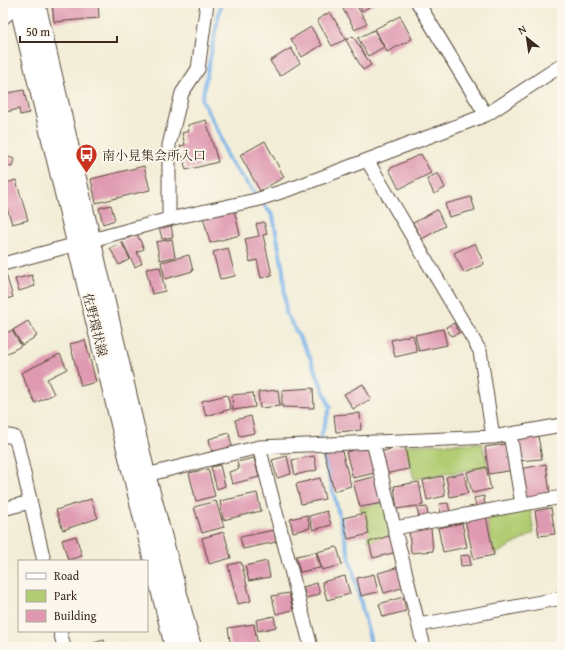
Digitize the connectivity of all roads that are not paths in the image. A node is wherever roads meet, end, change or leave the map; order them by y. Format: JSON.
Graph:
{"nodes":[{"id":1,"x":23,"y":3,"type":"edge"},
{"id":2,"x":207,"y":3,"type":"edge"},
{"id":3,"x":418,"y":3,"type":"edge"},
{"id":4,"x":3,"y":18,"type":"edge"},
{"id":5,"x":562,"y":65,"type":"edge"},
{"id":6,"x":486,"y":115,"type":"junction"},
{"id":7,"x":367,"y":160,"type":"junction"},
{"id":8,"x":169,"y":219,"type":"junction"},
{"id":9,"x":83,"y":242,"type":"junction"},
{"id":10,"x":3,"y":264,"type":"edge"},
{"id":11,"x":562,"y":425,"type":"edge"},
{"id":12,"x":3,"y":434,"type":"edge"},
{"id":13,"x":510,"y":434,"type":"junction"},
{"id":14,"x":493,"y":437,"type":"junction"},
{"id":15,"x":373,"y":442,"type":"junction"},
{"id":16,"x":259,"y":447,"type":"junction"},
{"id":17,"x":139,"y":476,"type":"junction"},
{"id":18,"x":562,"y":497,"type":"edge"},
{"id":19,"x":30,"y":502,"type":"junction"},
{"id":20,"x":522,"y":504,"type":"junction"},
{"id":21,"x":3,"y":509,"type":"edge"},
{"id":22,"x":395,"y":528,"type":"junction"},
{"id":23,"x":44,"y":560,"type":"edge"},
{"id":24,"x":562,"y":598,"type":"edge"},
{"id":25,"x":419,"y":625,"type":"junction"},
{"id":26,"x":60,"y":632,"type":"edge"},
{"id":27,"x":64,"y":647,"type":"edge"},
{"id":28,"x":174,"y":647,"type":"edge"},
{"id":29,"x":192,"y":647,"type":"edge"},
{"id":30,"x":311,"y":647,"type":"edge"},
{"id":31,"x":424,"y":647,"type":"edge"}],
"edges":[{"from":1,"to":4,"type":"street"},
{"from":1,"to":9,"type":"main road","name":"佐野環状線"},
{"from":2,"to":8,"type":"street"},
{"from":3,"to":6,"type":"street"},
{"from":5,"to":6,"type":"street"},
{"from":6,"to":7,"type":"street"},
{"from":7,"to":8,"type":"street"},
{"from":7,"to":14,"type":"street"},
{"from":8,"to":9,"type":"street"},
{"from":9,"to":10,"type":"street"},
{"from":9,"to":17,"type":"main road","name":"佐野環状線"},
{"from":11,"to":13,"type":"street"},
{"from":12,"to":19,"type":"street"},
{"from":13,"to":14,"type":"street"},
{"from":13,"to":20,"type":"street"},
{"from":14,"to":15,"type":"street"},
{"from":15,"to":16,"type":"street"},
{"from":15,"to":22,"type":"street"},
{"from":16,"to":17,"type":"street"},
{"from":16,"to":30,"type":"street"},
{"from":17,"to":28,"type":"main road","name":"佐野環状線"},
{"from":17,"to":29,"type":"main road","name":"佐野環状線"},
{"from":18,"to":20,"type":"street"},
{"from":19,"to":21,"type":"street"},
{"from":19,"to":23,"type":"street"},
{"from":20,"to":22,"type":"street"},
{"from":22,"to":25,"type":"street"},
{"from":24,"to":25,"type":"street"},
{"from":25,"to":31,"type":"street"},
{"from":26,"to":27,"type":"street"}]}
